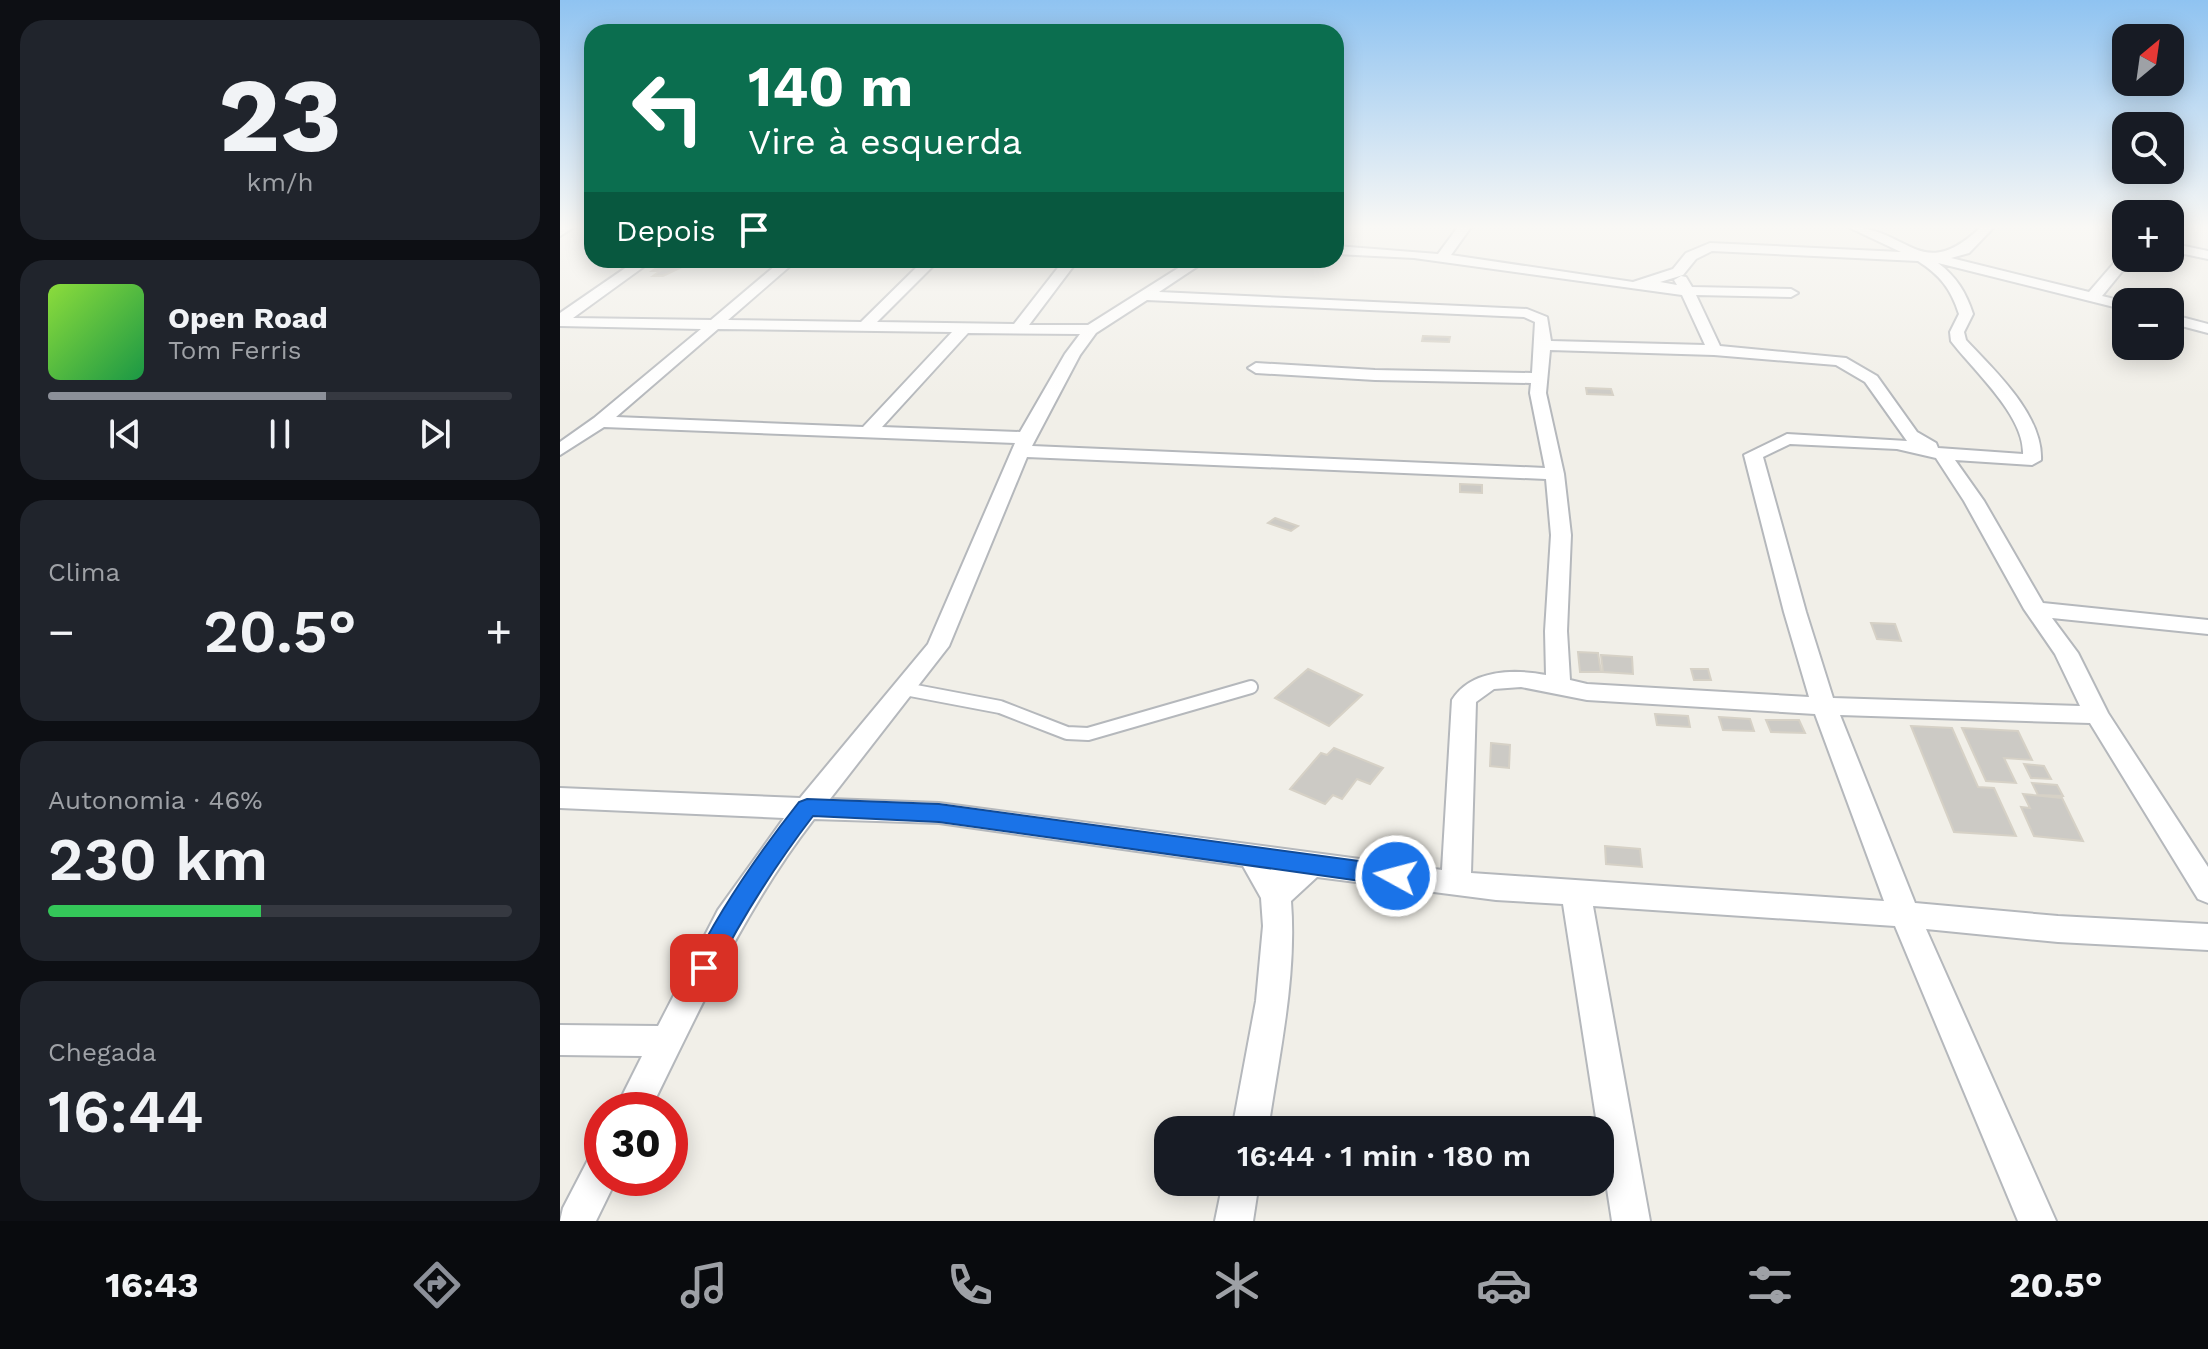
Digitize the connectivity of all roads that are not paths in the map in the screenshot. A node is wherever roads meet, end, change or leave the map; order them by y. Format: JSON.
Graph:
{"nodes":[{"id":1,"x":612,"y":284,"type":"edge"},
{"id":2,"x":761,"y":284,"type":"edge"},
{"id":3,"x":908,"y":284,"type":"edge"},
{"id":4,"x":1053,"y":284,"type":"edge"},
{"id":5,"x":1162,"y":284,"type":"edge"},
{"id":6,"x":1610,"y":284,"type":"edge"},
{"id":7,"x":1646,"y":284,"type":"joint"},
{"id":8,"x":1682,"y":284,"type":"edge"},
{"id":9,"x":1954,"y":284,"type":"edge"},
{"id":10,"x":2036,"y":284,"type":"edge"},
{"id":11,"x":2104,"y":284,"type":"edge"},
{"id":12,"x":1685,"y":291,"type":"junction"},
{"id":13,"x":1791,"y":293,"type":"dead end"},
{"id":14,"x":1143,"y":296,"type":"junction"},
{"id":15,"x":2093,"y":297,"type":"junction"},
{"id":16,"x":2112,"y":302,"type":"edge"},
{"id":17,"x":560,"y":321,"type":"edge"},
{"id":18,"x":714,"y":322,"type":"junction"},
{"id":19,"x":2184,"y":322,"type":"edge"},
{"id":20,"x":863,"y":328,"type":"junction"},
{"id":21,"x":2208,"y":329,"type":"edge"},
{"id":22,"x":962,"y":330,"type":"junction"},
{"id":23,"x":1017,"y":330,"type":"junction"},
{"id":24,"x":1091,"y":330,"type":"junction"},
{"id":25,"x":1543,"y":345,"type":"junction"},
{"id":26,"x":1714,"y":350,"type":"junction"},
{"id":27,"x":1256,"y":368,"type":"dead end"},
{"id":28,"x":1539,"y":378,"type":"junction"},
{"id":29,"x":600,"y":422,"type":"junction"},
{"id":30,"x":869,"y":431,"type":"junction"},
{"id":31,"x":1023,"y":445,"type":"junction"},
{"id":32,"x":560,"y":450,"type":"edge"},
{"id":33,"x":1942,"y":454,"type":"junction"},
{"id":34,"x":1555,"y":474,"type":"junction"},
{"id":35,"x":2035,"y":609,"type":"junction"},
{"id":36,"x":2208,"y":627,"type":"edge"},
{"id":37,"x":1558,"y":684,"type":"junction"},
{"id":38,"x":1251,"y":687,"type":"dead end"},
{"id":39,"x":905,"y":689,"type":"junction"},
{"id":40,"x":1824,"y":706,"type":"junction"},
{"id":41,"x":2097,"y":715,"type":"junction"},
{"id":42,"x":560,"y":798,"type":"edge"},
{"id":43,"x":807,"y":808,"type":"junction"},
{"id":44,"x":1252,"y":856,"type":"junction"},
{"id":45,"x":1311,"y":865,"type":"junction"},
{"id":46,"x":1456,"y":883,"type":"junction"},
{"id":47,"x":1576,"y":891,"type":"junction"},
{"id":48,"x":2208,"y":891,"type":"edge"},
{"id":49,"x":1276,"y":897,"type":"junction"},
{"id":50,"x":1905,"y":915,"type":"junction"},
{"id":51,"x":2208,"y":937,"type":"edge"},
{"id":52,"x":560,"y":1040,"type":"edge"},
{"id":53,"x":666,"y":1041,"type":"junction"},
{"id":54,"x":641,"y":1092,"type":"edge"},
{"id":55,"x":1252,"y":1116,"type":"edge"},
{"id":56,"x":589,"y":1196,"type":"edge"},
{"id":57,"x":1238,"y":1196,"type":"edge"},
{"id":58,"x":576,"y":1221,"type":"edge"},
{"id":59,"x":1234,"y":1221,"type":"edge"},
{"id":60,"x":1631,"y":1221,"type":"edge"},
{"id":61,"x":2037,"y":1221,"type":"edge"}],
"edges":[{"from":1,"to":17,"type":"street"},
{"from":2,"to":18,"type":"street"},
{"from":3,"to":20,"type":"street"},
{"from":4,"to":23,"type":"street"},
{"from":5,"to":14,"type":"street"},
{"from":6,"to":7,"type":"street"},
{"from":7,"to":12,"type":"street"},
{"from":8,"to":12,"type":"street"},
{"from":9,"to":33,"type":"street"},
{"from":10,"to":15,"type":"street"},
{"from":11,"to":15,"type":"street"},
{"from":12,"to":13,"type":"street"},
{"from":12,"to":26,"type":"street"},
{"from":14,"to":24,"type":"street"},
{"from":14,"to":25,"type":"street"},
{"from":15,"to":16,"type":"street"},
{"from":17,"to":18,"type":"street"},
{"from":18,"to":20,"type":"street"},
{"from":18,"to":29,"type":"street"},
{"from":19,"to":21,"type":"street"},
{"from":20,"to":22,"type":"street"},
{"from":22,"to":23,"type":"street"},
{"from":22,"to":30,"type":"street"},
{"from":23,"to":24,"type":"street"},
{"from":24,"to":31,"type":"street"},
{"from":25,"to":26,"type":"street"},
{"from":25,"to":28,"type":"street"},
{"from":26,"to":33,"type":"street"},
{"from":27,"to":28,"type":"street"},
{"from":28,"to":34,"type":"street"},
{"from":29,"to":30,"type":"street"},
{"from":29,"to":32,"type":"street"},
{"from":30,"to":31,"type":"street"},
{"from":31,"to":34,"type":"street"},
{"from":31,"to":39,"type":"street"},
{"from":33,"to":35,"type":"street"},
{"from":33,"to":40,"type":"street"},
{"from":34,"to":37,"type":"street"},
{"from":35,"to":36,"type":"street"},
{"from":35,"to":41,"type":"street"},
{"from":37,"to":40,"type":"street"},
{"from":37,"to":46,"type":"street"},
{"from":38,"to":39,"type":"lane"},
{"from":39,"to":43,"type":"street"},
{"from":40,"to":41,"type":"street"},
{"from":40,"to":50,"type":"street"},
{"from":41,"to":48,"type":"street"},
{"from":42,"to":43,"type":"street"},
{"from":43,"to":44,"type":"street"},
{"from":43,"to":53,"type":"street"},
{"from":44,"to":45,"type":"street"},
{"from":44,"to":49,"type":"street"},
{"from":45,"to":46,"type":"street"},
{"from":45,"to":49,"type":"street"},
{"from":46,"to":47,"type":"street"},
{"from":47,"to":50,"type":"street"},
{"from":47,"to":60,"type":"street"},
{"from":49,"to":55,"type":"street"},
{"from":50,"to":51,"type":"street"},
{"from":50,"to":61,"type":"street"},
{"from":52,"to":53,"type":"street"},
{"from":53,"to":54,"type":"street"},
{"from":56,"to":58,"type":"street"},
{"from":57,"to":59,"type":"street"}]}
